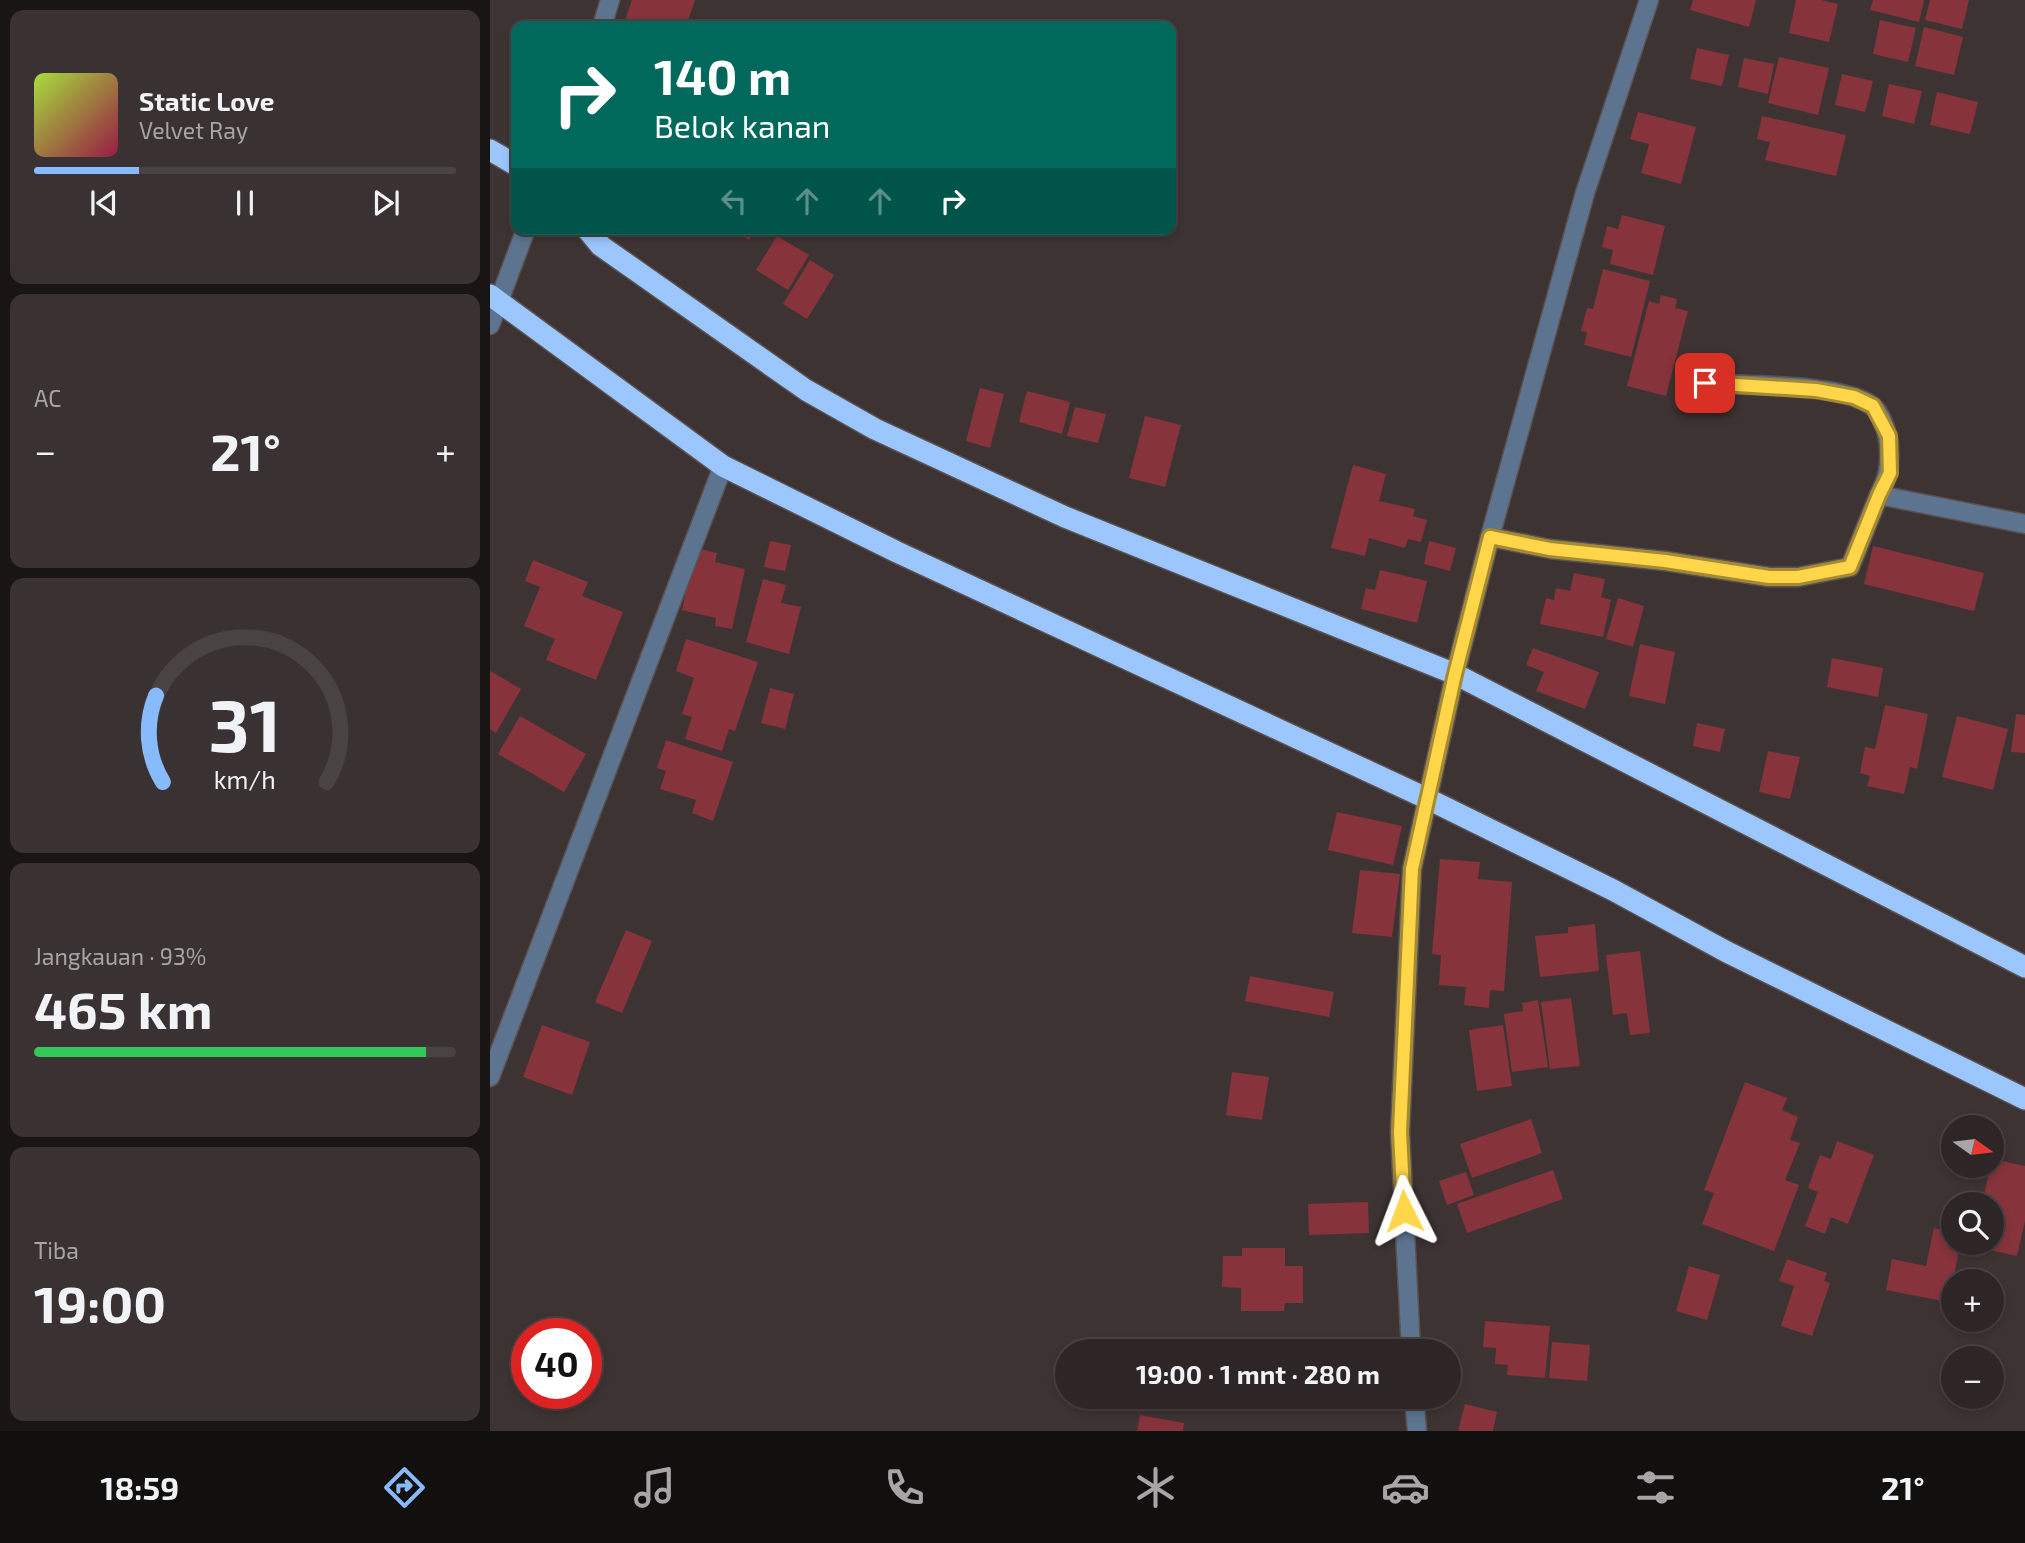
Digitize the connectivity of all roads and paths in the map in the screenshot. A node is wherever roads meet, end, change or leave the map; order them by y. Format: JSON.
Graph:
{"nodes":[{"id":1,"x":610,"y":0,"type":"edge"},
{"id":2,"x":1649,"y":0,"type":"edge"},
{"id":3,"x":604,"y":21,"type":"edge"},
{"id":4,"x":490,"y":150,"type":"edge"},
{"id":5,"x":511,"y":162,"type":"edge"},
{"id":6,"x":523,"y":235,"type":"edge"},
{"id":7,"x":592,"y":235,"type":"edge"},
{"id":8,"x":494,"y":298,"type":"edge"},
{"id":9,"x":490,"y":325,"type":"edge"},
{"id":10,"x":1705,"y":383,"type":"dead end"},
{"id":11,"x":723,"y":466,"type":"junction"},
{"id":12,"x":1879,"y":495,"type":"junction"},
{"id":13,"x":2025,"y":524,"type":"edge"},
{"id":14,"x":1490,"y":537,"type":"junction"},
{"id":15,"x":1455,"y":674,"type":"junction"},
{"id":16,"x":1428,"y":799,"type":"junction"},
{"id":17,"x":2025,"y":967,"type":"edge"},
{"id":18,"x":490,"y":1077,"type":"edge"},
{"id":19,"x":2025,"y":1099,"type":"edge"},
{"id":20,"x":1410,"y":1339,"type":"edge"},
{"id":21,"x":1415,"y":1409,"type":"edge"},
{"id":22,"x":1417,"y":1431,"type":"edge"}],
"edges":[{"from":1,"to":3,"type":"street"},
{"from":2,"to":14,"type":"street"},
{"from":4,"to":5,"type":"highway"},
{"from":6,"to":8,"type":"street"},
{"from":7,"to":15,"type":"highway"},
{"from":8,"to":9,"type":"street"},
{"from":8,"to":11,"type":"highway"},
{"from":10,"to":12,"type":"street"},
{"from":11,"to":16,"type":"highway"},
{"from":11,"to":18,"type":"street"},
{"from":12,"to":13,"type":"street"},
{"from":12,"to":14,"type":"street"},
{"from":14,"to":15,"type":"street"},
{"from":15,"to":16,"type":"street"},
{"from":15,"to":17,"type":"highway"},
{"from":16,"to":19,"type":"highway"},
{"from":16,"to":20,"type":"street"},
{"from":21,"to":22,"type":"street"}]}
